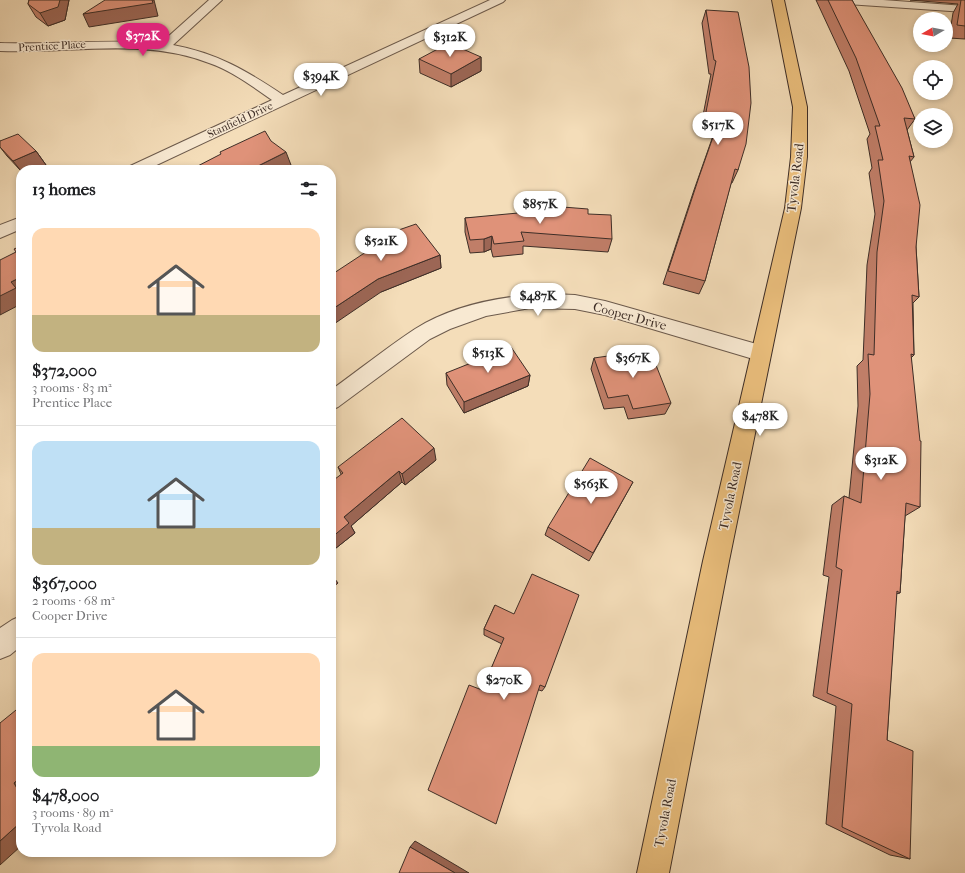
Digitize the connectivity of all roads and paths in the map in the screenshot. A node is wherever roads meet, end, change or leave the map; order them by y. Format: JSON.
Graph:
{"nodes":[{"id":1,"x":216,"y":0,"type":"edge"},
{"id":2,"x":499,"y":0,"type":"edge"},
{"id":3,"x":778,"y":0,"type":"edge"},
{"id":4,"x":832,"y":0,"type":"edge"},
{"id":5,"x":965,"y":9,"type":"edge"},
{"id":6,"x":0,"y":47,"type":"edge"},
{"id":7,"x":164,"y":47,"type":"junction"},
{"id":8,"x":282,"y":101,"type":"junction"},
{"id":9,"x":144,"y":165,"type":"edge"},
{"id":10,"x":16,"y":224,"type":"edge"},
{"id":11,"x":0,"y":232,"type":"edge"},
{"id":12,"x":760,"y":353,"type":"junction"},
{"id":13,"x":336,"y":397,"type":"edge"},
{"id":14,"x":16,"y":633,"type":"edge"},
{"id":15,"x":0,"y":645,"type":"edge"},
{"id":16,"x":653,"y":873,"type":"edge"}],
"edges":[{"from":1,"to":7,"type":"street"},
{"from":2,"to":8,"type":"street","name":"Stanfield Drive"},
{"from":3,"to":12,"type":"main road","name":"Tyvola Road"},
{"from":4,"to":5,"type":"street"},
{"from":6,"to":7,"type":"street","name":"Prentice Place"},
{"from":7,"to":8,"type":"street","name":"Prentice Place"},
{"from":8,"to":9,"type":"street","name":"Stanfield Drive"},
{"from":10,"to":11,"type":"street"},
{"from":12,"to":13,"type":"street","name":"Cooper Drive"},
{"from":12,"to":16,"type":"main road","name":"Tyvola Road"},
{"from":14,"to":15,"type":"street"}]}
